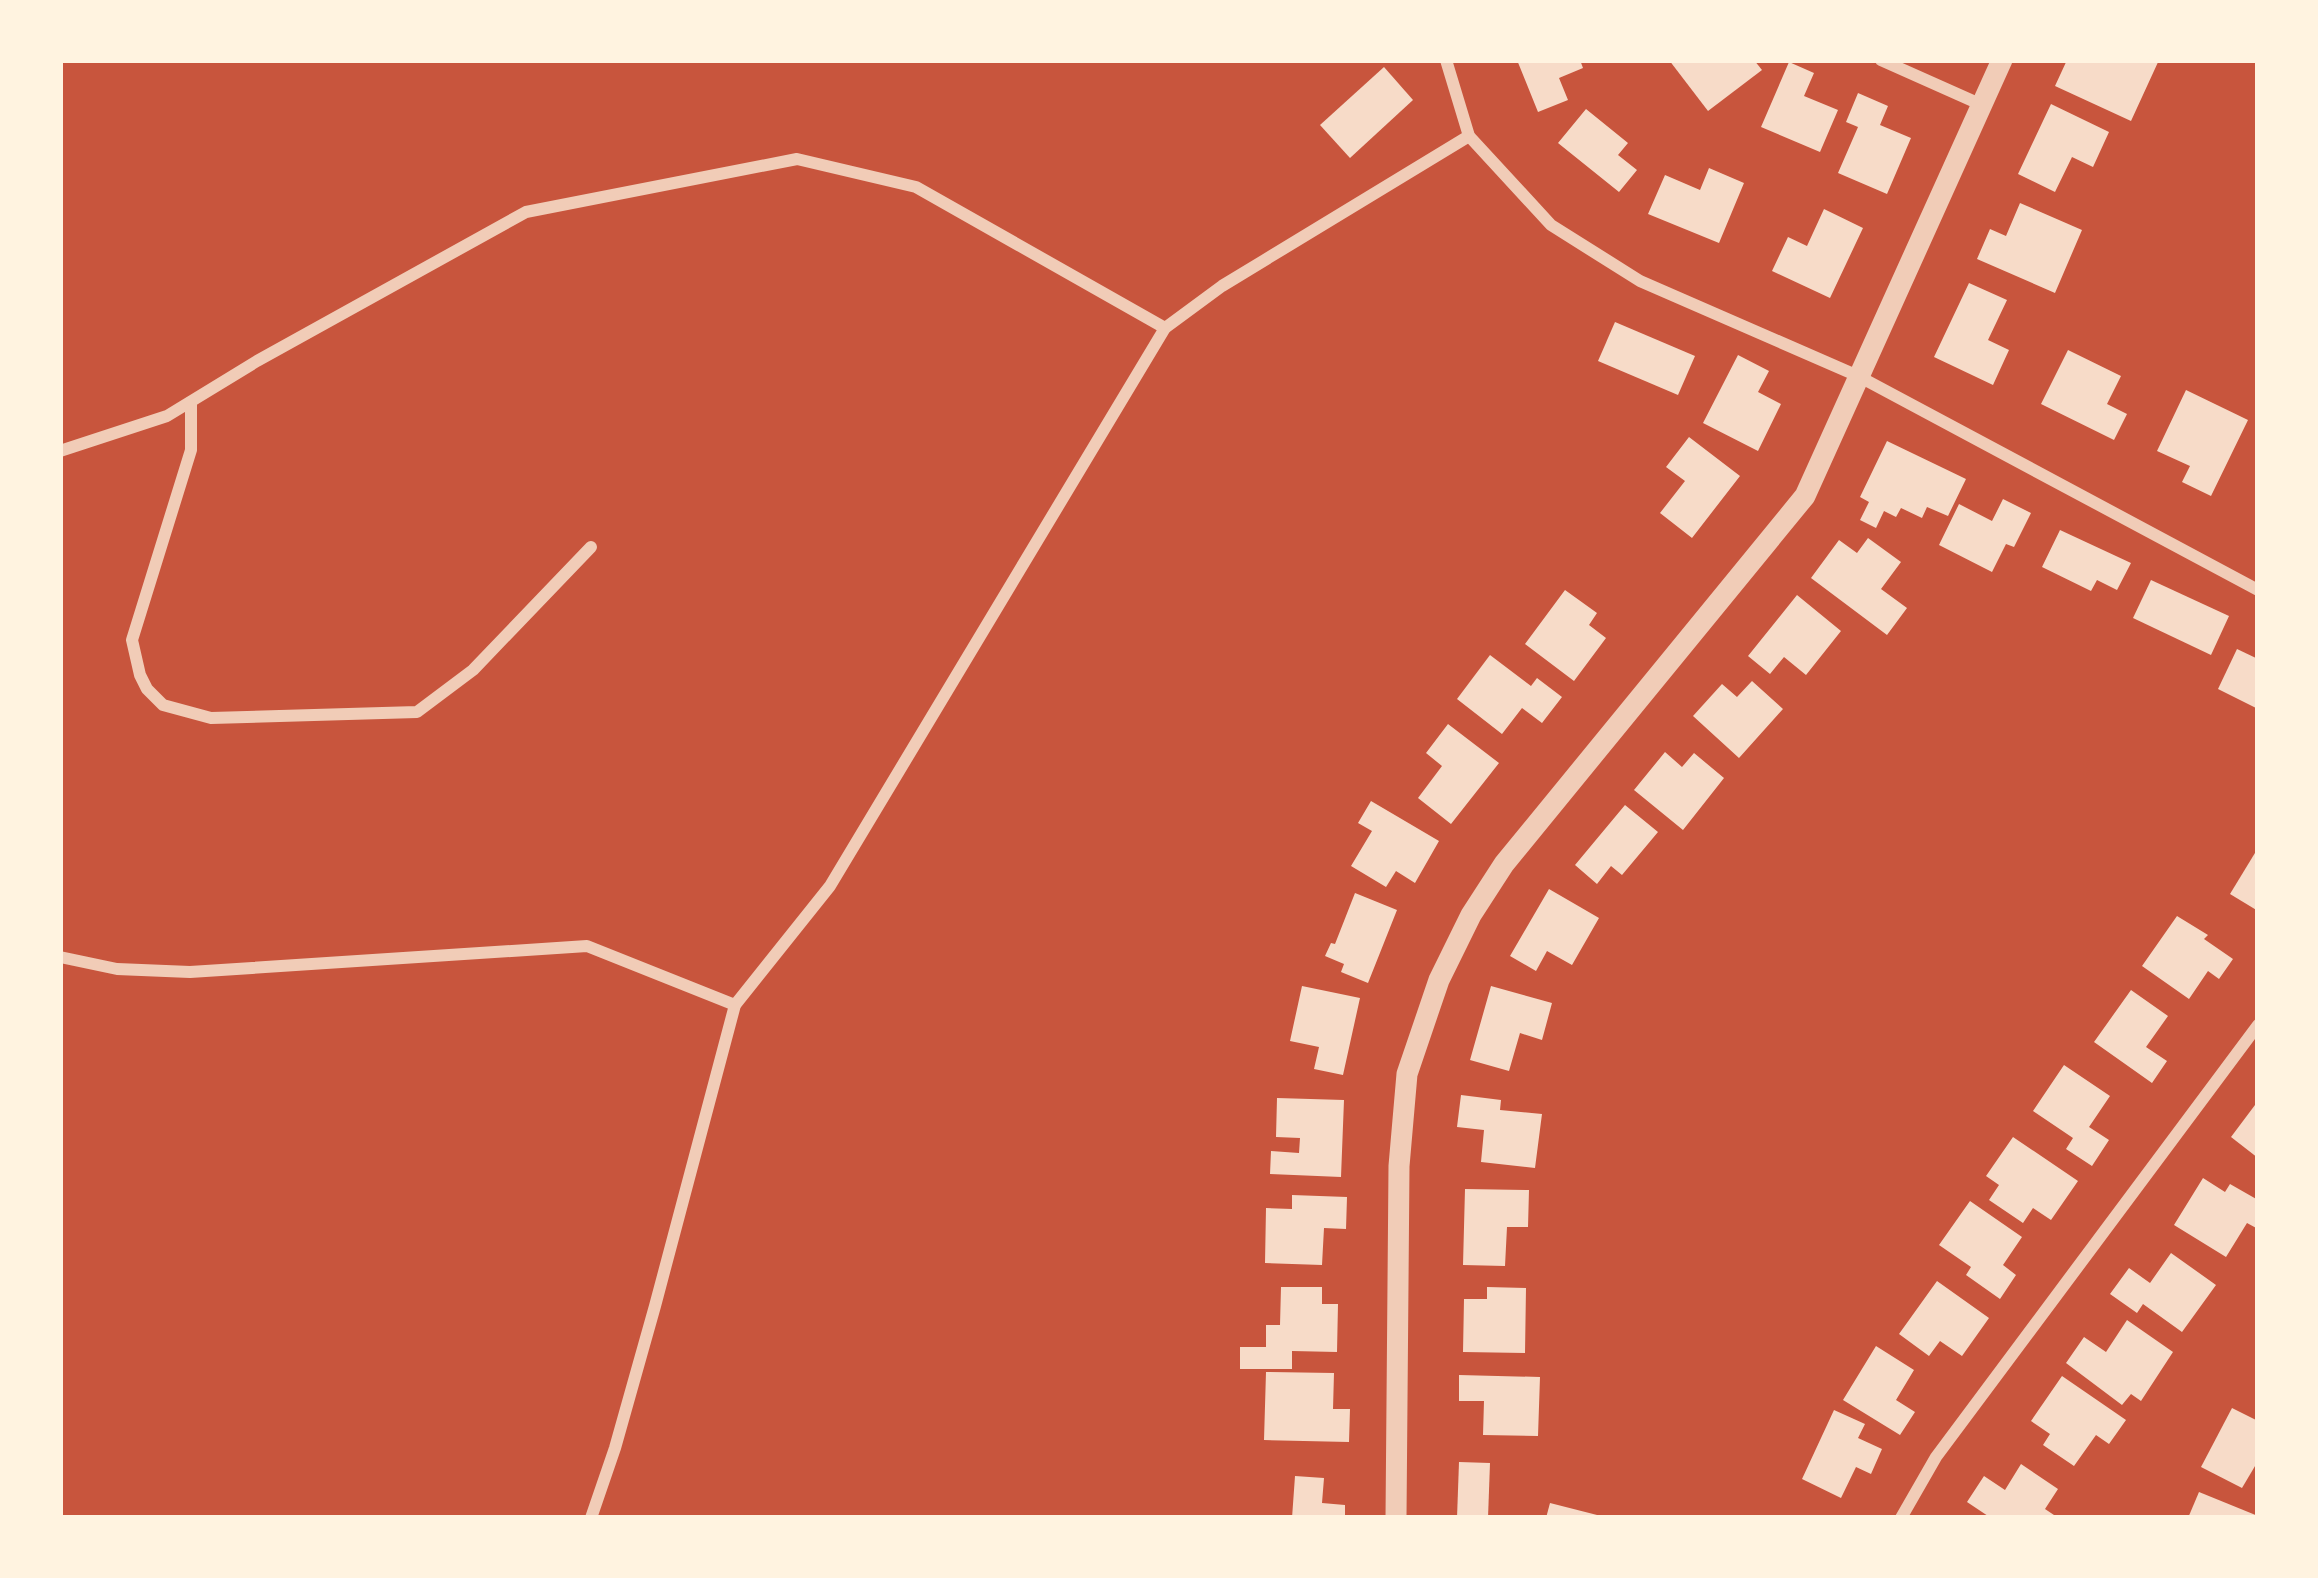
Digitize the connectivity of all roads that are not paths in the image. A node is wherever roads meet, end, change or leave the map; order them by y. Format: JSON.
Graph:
{"nodes":[{"id":1,"x":1446,"y":60,"type":"edge"},
{"id":2,"x":1881,"y":60,"type":"edge"},
{"id":3,"x":2002,"y":60,"type":"edge"},
{"id":4,"x":1982,"y":105,"type":"junction"},
{"id":5,"x":1469,"y":136,"type":"junction"},
{"id":6,"x":1166,"y":328,"type":"junction"},
{"id":7,"x":1858,"y":376,"type":"junction"},
{"id":8,"x":191,"y":402,"type":"junction"},
{"id":9,"x":60,"y":451,"type":"edge"},
{"id":10,"x":591,"y":548,"type":"dead end"},
{"id":11,"x":2258,"y":590,"type":"edge"},
{"id":12,"x":60,"y":957,"type":"edge"},
{"id":13,"x":735,"y":1005,"type":"junction"},
{"id":14,"x":2258,"y":1025,"type":"edge"},
{"id":15,"x":590,"y":1518,"type":"edge"},
{"id":16,"x":1396,"y":1518,"type":"edge"},
{"id":17,"x":1901,"y":1518,"type":"edge"}],
"edges":[{"from":1,"to":5,"type":"street"},
{"from":2,"to":4,"type":"street"},
{"from":3,"to":4,"type":"street"},
{"from":4,"to":7,"type":"street"},
{"from":5,"to":6,"type":"street"},
{"from":5,"to":7,"type":"street"},
{"from":6,"to":8,"type":"street"},
{"from":6,"to":13,"type":"street"},
{"from":7,"to":11,"type":"street"},
{"from":7,"to":16,"type":"street"},
{"from":8,"to":9,"type":"street"},
{"from":8,"to":10,"type":"street"},
{"from":12,"to":13,"type":"street"},
{"from":13,"to":15,"type":"street"},
{"from":14,"to":17,"type":"street"}]}
